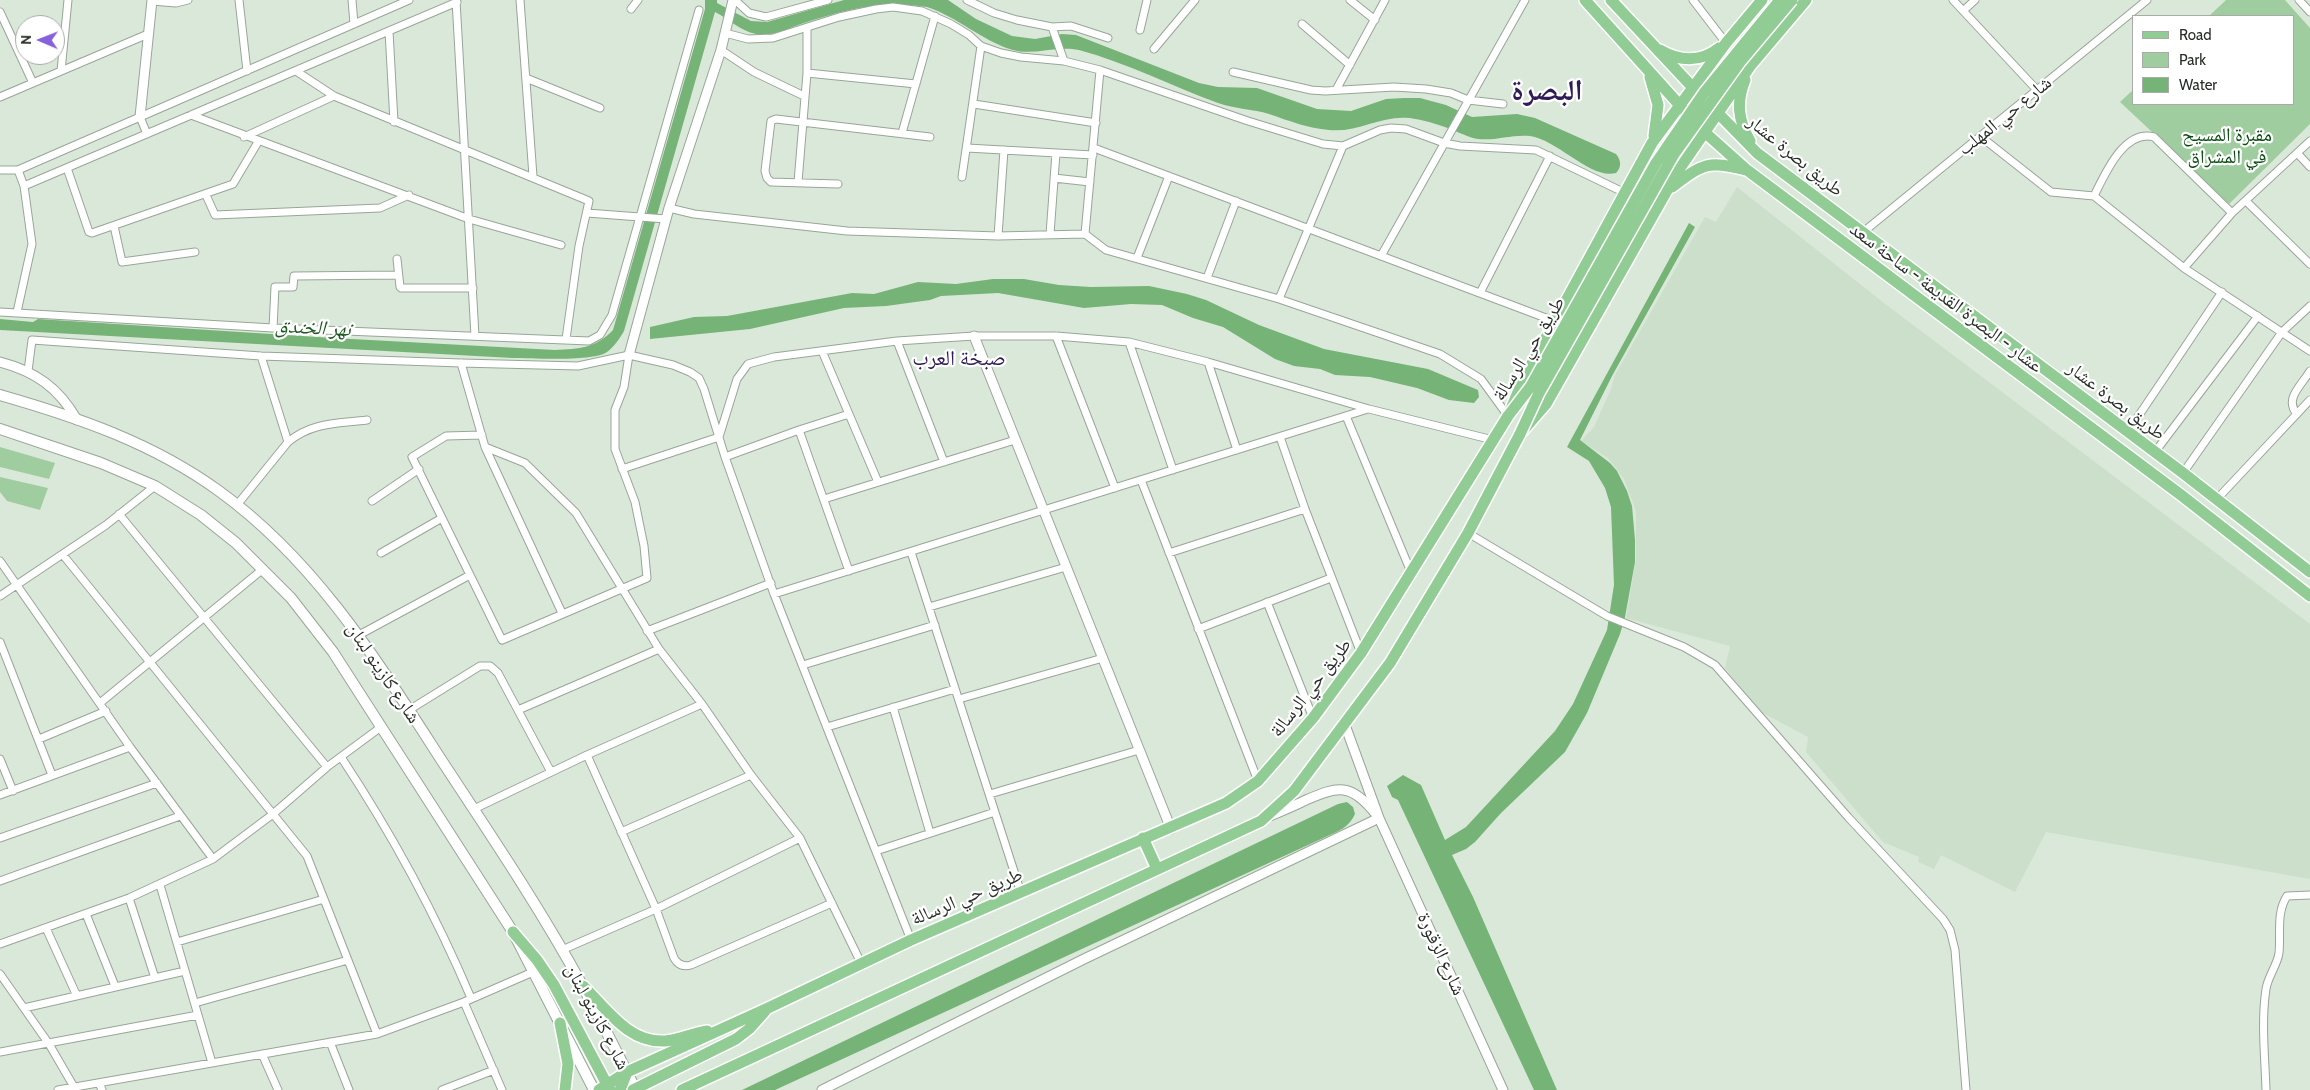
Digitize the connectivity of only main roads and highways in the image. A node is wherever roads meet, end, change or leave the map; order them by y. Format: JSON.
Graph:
{"nodes":[{"id":1,"x":1585,"y":0,"type":"edge"},
{"id":2,"x":1611,"y":0,"type":"edge"},
{"id":3,"x":1762,"y":0,"type":"edge"},
{"id":4,"x":1780,"y":0,"type":"edge"},
{"id":5,"x":1792,"y":0,"type":"edge"},
{"id":6,"x":1806,"y":0,"type":"edge"},
{"id":7,"x":1726,"y":42,"type":"junction"},
{"id":8,"x":1652,"y":45,"type":"junction"},
{"id":9,"x":1750,"y":65,"type":"junction"},
{"id":10,"x":1647,"y":68,"type":"junction"},
{"id":11,"x":1693,"y":87,"type":"junction"},
{"id":12,"x":1679,"y":105,"type":"junction"},
{"id":13,"x":1717,"y":112,"type":"junction"},
{"id":14,"x":1704,"y":132,"type":"junction"},
{"id":15,"x":1652,"y":143,"type":"junction"},
{"id":16,"x":1757,"y":153,"type":"junction"},
{"id":17,"x":1747,"y":170,"type":"junction"},
{"id":18,"x":1666,"y":191,"type":"junction"},
{"id":19,"x":0,"y":394,"type":"edge"},
{"id":20,"x":1508,"y":416,"type":"junction"},
{"id":21,"x":0,"y":429,"type":"edge"},
{"id":22,"x":1520,"y":434,"type":"junction"},
{"id":23,"x":2309,"y":568,"type":"edge"},
{"id":24,"x":2310,"y":596,"type":"edge"},
{"id":25,"x":1143,"y":838,"type":"junction"},
{"id":26,"x":1156,"y":869,"type":"junction"},
{"id":27,"x":513,"y":932,"type":"junction"},
{"id":28,"x":583,"y":986,"type":"junction"},
{"id":29,"x":766,"y":1009,"type":"junction"},
{"id":30,"x":560,"y":1023,"type":"junction"},
{"id":31,"x":724,"y":1028,"type":"junction"},
{"id":32,"x":626,"y":1072,"type":"junction"},
{"id":33,"x":704,"y":1079,"type":"junction"},
{"id":34,"x":605,"y":1088,"type":"edge"},
{"id":35,"x":565,"y":1090,"type":"edge"},
{"id":36,"x":594,"y":1090,"type":"edge"},
{"id":37,"x":620,"y":1090,"type":"edge"},
{"id":38,"x":635,"y":1090,"type":"edge"},
{"id":39,"x":682,"y":1090,"type":"edge"},
{"id":40,"x":694,"y":1090,"type":"edge"}],
"edges":[{"from":1,"to":10,"type":"main road","name":"عشار - البصرة القديمة - ساحة سعد"},
{"from":2,"to":8,"type":"main road","name":"طريق بصرة عشار"},
{"from":3,"to":7,"type":"main road"},
{"from":4,"to":20,"type":"main road","name":"طريق حي الرسالة","bridge":true},
{"from":5,"to":22,"type":"main road","name":"طريق حي الرسالة","bridge":true},
{"from":6,"to":9,"type":"main road","name":"طريق حي الرسالة"},
{"from":7,"to":8,"type":"main road"},
{"from":7,"to":11,"type":"main road"},
{"from":8,"to":11,"type":"main road","name":"طريق بصرة عشار"},
{"from":9,"to":13,"type":"main road","name":"طريق حي الرسالة"},
{"from":9,"to":16,"type":"main road"},
{"from":10,"to":12,"type":"main road","name":"عشار - البصرة القديمة - ساحة سعد"},
{"from":10,"to":15,"type":"main road"},
{"from":11,"to":12,"type":"main road"},
{"from":11,"to":13,"type":"main road","name":"طريق بصرة عشار"},
{"from":12,"to":14,"type":"main road","name":"عشار - البصرة القديمة - ساحة سعد"},
{"from":12,"to":15,"type":"main road"},
{"from":13,"to":14,"type":"main road","name":"طريق حي الرسالة"},
{"from":13,"to":16,"type":"main road","name":"طريق بصرة عشار"},
{"from":14,"to":17,"type":"main road","name":"عشار - البصرة القديمة - ساحة سعد"},
{"from":14,"to":18,"type":"main road","name":"طريق حي الرسالة"},
{"from":15,"to":20,"type":"main road"},
{"from":16,"to":23,"type":"main road","name":"طريق بصرة عشار"},
{"from":17,"to":18,"type":"main road"},
{"from":17,"to":24,"type":"main road","name":"عشار - البصرة القديمة - ساحة سعد"},
{"from":18,"to":22,"type":"main road","name":"طريق حي الرسالة"},
{"from":19,"to":28,"type":"main road","name":"شارع كازينو لبنان"},
{"from":20,"to":25,"type":"main road","name":"طريق حي الرسالة"},
{"from":21,"to":27,"type":"main road","name":"شارع كازينو لبنان"},
{"from":22,"to":26,"type":"main road","name":"طريق حي الرسالة"},
{"from":25,"to":26,"type":"main road"},
{"from":25,"to":29,"type":"main road","name":"طريق حي الرسالة"},
{"from":26,"to":33,"type":"main road","name":"طريق حي الرسالة"},
{"from":27,"to":30,"type":"main road","name":"شارع كازينو لبنان"},
{"from":27,"to":34,"type":"main road"},
{"from":28,"to":31,"type":"main road"},
{"from":28,"to":32,"type":"main road","name":"شارع كازينو لبنان"},
{"from":29,"to":31,"type":"main road","name":"طريق حي الرسالة"},
{"from":29,"to":38,"type":"main road"},
{"from":30,"to":35,"type":"main road"},
{"from":30,"to":36,"type":"main road","name":"شارع كازينو لبنان"},
{"from":31,"to":32,"type":"main road","name":"طريق حي الرسالة"},
{"from":32,"to":34,"type":"main road","name":"طريق حي الرسالة"},
{"from":32,"to":37,"type":"main road"},
{"from":32,"to":38,"type":"main road","name":"شارع كازينو لبنان"},
{"from":33,"to":39,"type":"main road","name":"طريق حي الرسالة"},
{"from":33,"to":40,"type":"main road"}]}
